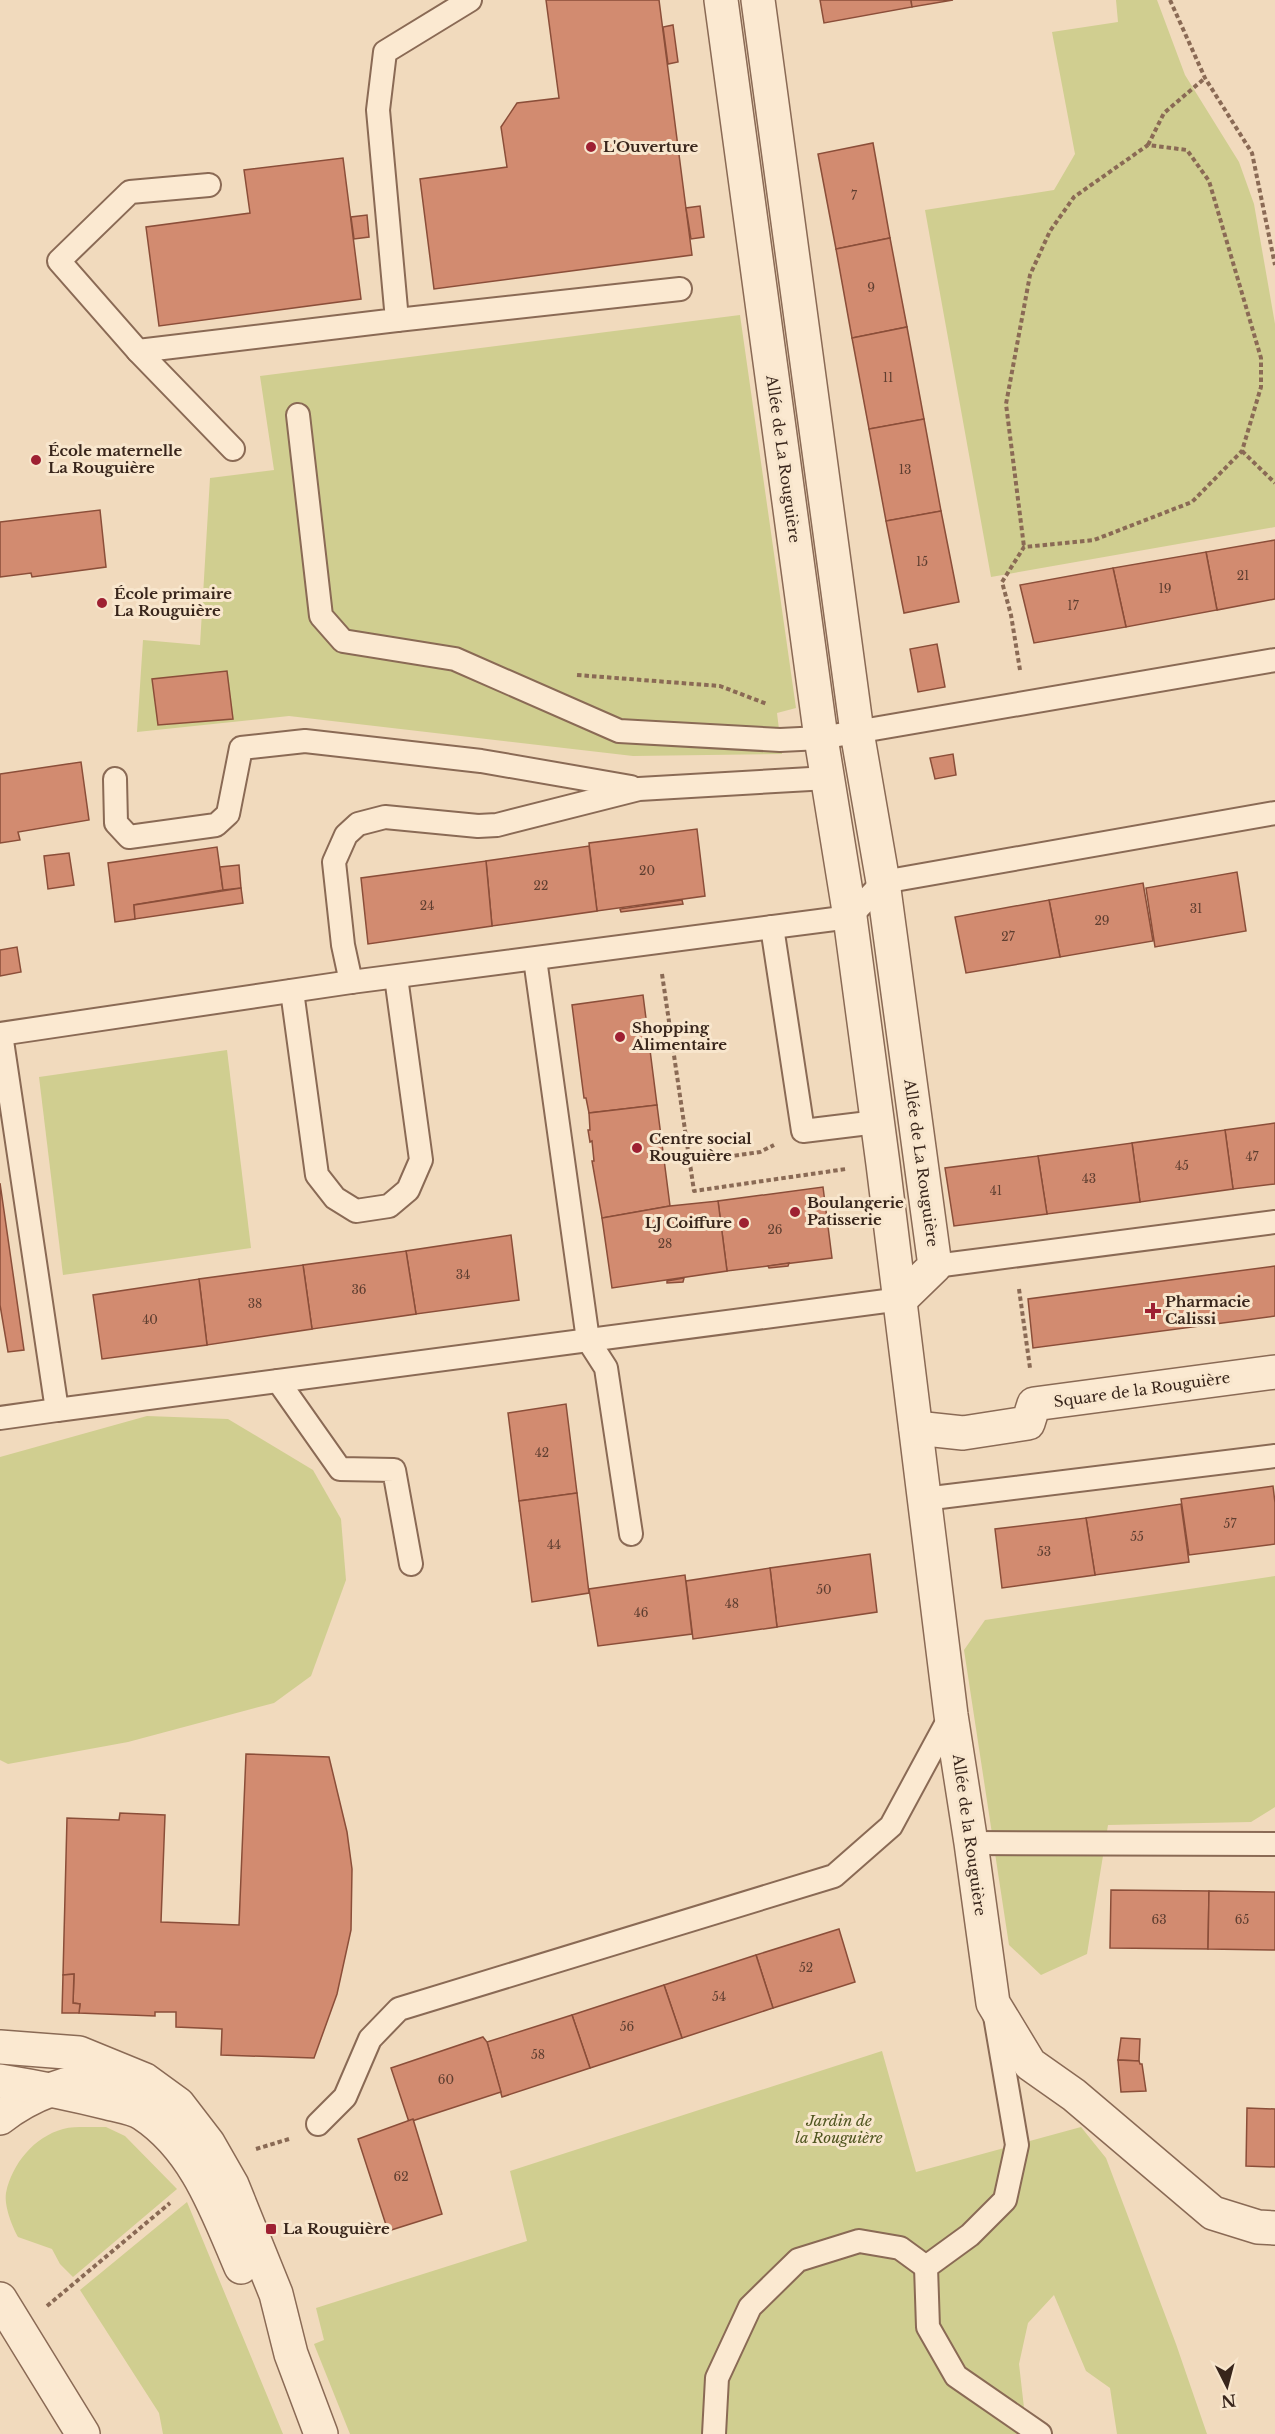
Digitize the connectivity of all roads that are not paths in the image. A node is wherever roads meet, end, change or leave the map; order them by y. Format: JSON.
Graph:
{"nodes":[{"id":1,"x":470,"y":0,"type":"edge"},
{"id":2,"x":721,"y":0,"type":"edge"},
{"id":3,"x":758,"y":0,"type":"edge"},
{"id":4,"x":210,"y":185,"type":"dead end"},
{"id":5,"x":680,"y":290,"type":"dead end"},
{"id":6,"x":397,"y":320,"type":"junction"},
{"id":7,"x":138,"y":351,"type":"junction"},
{"id":8,"x":298,"y":415,"type":"dead end"},
{"id":9,"x":233,"y":449,"type":"dead end"},
{"id":10,"x":1275,"y":660,"type":"edge"},
{"id":11,"x":857,"y":732,"type":"junction"},
{"id":12,"x":821,"y":738,"type":"junction"},
{"id":13,"x":828,"y":778,"type":"junction"},
{"id":14,"x":115,"y":779,"type":"dead end"},
{"id":15,"x":639,"y":789,"type":"junction"},
{"id":16,"x":1275,"y":813,"type":"edge"},
{"id":17,"x":883,"y":882,"type":"junction"},
{"id":18,"x":850,"y":917,"type":"junction"},
{"id":19,"x":772,"y":927,"type":"junction"},
{"id":20,"x":535,"y":958,"type":"junction"},
{"id":21,"x":396,"y":977,"type":"junction"},
{"id":22,"x":351,"y":982,"type":"junction"},
{"id":23,"x":292,"y":991,"type":"junction"},
{"id":24,"x":1,"y":1034,"type":"edge"},
{"id":25,"x":877,"y":1122,"type":"junction"},
{"id":26,"x":1275,"y":1222,"type":"edge"},
{"id":27,"x":935,"y":1266,"type":"junction"},
{"id":28,"x":902,"y":1299,"type":"junction"},
{"id":29,"x":588,"y":1340,"type":"junction"},
{"id":30,"x":1275,"y":1372,"type":"edge"},
{"id":31,"x":278,"y":1382,"type":"junction"},
{"id":32,"x":57,"y":1410,"type":"junction"},
{"id":33,"x":0,"y":1418,"type":"edge"},
{"id":34,"x":916,"y":1428,"type":"junction"},
{"id":35,"x":1275,"y":1456,"type":"edge"},
{"id":36,"x":924,"y":1499,"type":"junction"},
{"id":37,"x":631,"y":1534,"type":"dead end"},
{"id":38,"x":411,"y":1564,"type":"dead end"},
{"id":39,"x":951,"y":1715,"type":"junction"},
{"id":40,"x":1271,"y":1840,"type":"edge"},
{"id":41,"x":971,"y":1843,"type":"junction"},
{"id":42,"x":993,"y":2003,"type":"junction"},
{"id":43,"x":0,"y":2047,"type":"edge"},
{"id":44,"x":145,"y":2080,"type":"junction"},
{"id":45,"x":0,"y":2081,"type":"edge"},
{"id":46,"x":54,"y":2089,"type":"junction"},
{"id":47,"x":0,"y":2118,"type":"edge"},
{"id":48,"x":318,"y":2124,"type":"road end"},
{"id":49,"x":222,"y":2190,"type":"junction"},
{"id":50,"x":1275,"y":2228,"type":"edge"},
{"id":51,"x":926,"y":2267,"type":"junction"},
{"id":52,"x":0,"y":2299,"type":"edge"},
{"id":53,"x":83,"y":2434,"type":"edge"},
{"id":54,"x":321,"y":2434,"type":"edge"},
{"id":55,"x":714,"y":2434,"type":"edge"},
{"id":56,"x":1040,"y":2434,"type":"edge"}],
"edges":[{"from":1,"to":6,"type":"lane"},
{"from":2,"to":12,"type":"street","name":"Allée de La Rouguière"},
{"from":3,"to":11,"type":"street","name":"Allée de La Rouguière"},
{"from":4,"to":7,"type":"lane"},
{"from":5,"to":6,"type":"lane"},
{"from":6,"to":7,"type":"lane"},
{"from":7,"to":9,"type":"lane"},
{"from":8,"to":12,"type":"lane"},
{"from":10,"to":11,"type":"lane"},
{"from":11,"to":12,"type":"lane"},
{"from":11,"to":17,"type":"street","name":"Allée de La Rouguière"},
{"from":12,"to":13,"type":"street","name":"Allée de La Rouguière"},
{"from":13,"to":15,"type":"lane"},
{"from":13,"to":18,"type":"street","name":"Allée de La Rouguière"},
{"from":14,"to":15,"type":"lane"},
{"from":15,"to":22,"type":"lane"},
{"from":16,"to":17,"type":"lane"},
{"from":17,"to":18,"type":"lane"},
{"from":17,"to":27,"type":"street","name":"Allée de La Rouguière"},
{"from":18,"to":19,"type":"lane"},
{"from":18,"to":25,"type":"street","name":"Allée de La Rouguière"},
{"from":19,"to":20,"type":"lane"},
{"from":19,"to":25,"type":"lane"},
{"from":20,"to":21,"type":"lane"},
{"from":20,"to":29,"type":"lane"},
{"from":21,"to":22,"type":"lane"},
{"from":21,"to":23,"type":"lane"},
{"from":22,"to":23,"type":"lane"},
{"from":23,"to":24,"type":"lane"},
{"from":24,"to":32,"type":"lane"},
{"from":25,"to":28,"type":"street","name":"Allée de La Rouguière"},
{"from":26,"to":27,"type":"lane"},
{"from":27,"to":28,"type":"street","name":"Allée de La Rouguière"},
{"from":28,"to":29,"type":"lane"},
{"from":28,"to":34,"type":"street","name":"Allée de la Rouguière"},
{"from":29,"to":31,"type":"lane"},
{"from":29,"to":37,"type":"lane"},
{"from":30,"to":34,"type":"street","name":"Square de la Rouguière"},
{"from":31,"to":32,"type":"lane"},
{"from":31,"to":38,"type":"lane"},
{"from":32,"to":33,"type":"lane"},
{"from":34,"to":36,"type":"street","name":"Allée de la Rouguière"},
{"from":35,"to":36,"type":"lane"},
{"from":36,"to":39,"type":"street","name":"Allée de la Rouguière"},
{"from":39,"to":41,"type":"street","name":"Allée de la Rouguière"},
{"from":39,"to":48,"type":"lane"},
{"from":40,"to":41,"type":"lane"},
{"from":41,"to":42,"type":"street","name":"Allée de la Rouguière"},
{"from":42,"to":50,"type":"street","name":"Allée de la Rouguière"},
{"from":42,"to":51,"type":"lane"},
{"from":43,"to":44,"type":"street"},
{"from":44,"to":46,"type":"street"},
{"from":44,"to":49,"type":"street"},
{"from":45,"to":46,"type":"street"},
{"from":46,"to":47,"type":"street"},
{"from":46,"to":49,"type":"street"},
{"from":49,"to":54,"type":"street"},
{"from":51,"to":55,"type":"lane"},
{"from":51,"to":56,"type":"lane"},
{"from":52,"to":53,"type":"street"}]}
